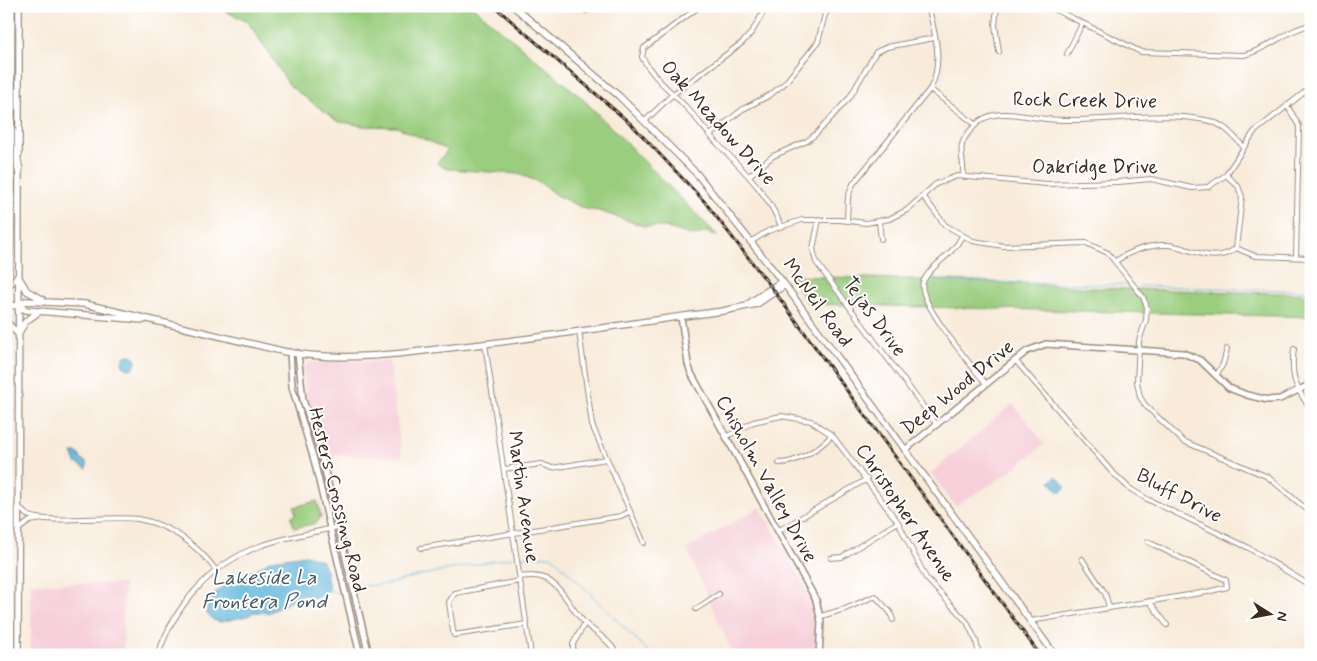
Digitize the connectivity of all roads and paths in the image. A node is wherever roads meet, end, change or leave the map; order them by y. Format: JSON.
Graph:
{"nodes":[{"id":1,"x":11,"y":6,"type":"edge"},
{"id":2,"x":19,"y":6,"type":"edge"},
{"id":3,"x":513,"y":6,"type":"edge"},
{"id":4,"x":700,"y":6,"type":"edge"},
{"id":5,"x":767,"y":6,"type":"edge"},
{"id":6,"x":833,"y":6,"type":"edge"},
{"id":7,"x":928,"y":6,"type":"edge"},
{"id":8,"x":997,"y":6,"type":"edge"},
{"id":9,"x":1048,"y":6,"type":"edge"},
{"id":10,"x":1082,"y":24,"type":"junction"},
{"id":11,"x":1311,"y":26,"type":"edge"},
{"id":12,"x":934,"y":38,"type":"junction"},
{"id":13,"x":999,"y":52,"type":"dead end"},
{"id":14,"x":1067,"y":54,"type":"dead end"},
{"id":15,"x":6,"y":62,"type":"edge"},
{"id":16,"x":1311,"y":87,"type":"edge"},
{"id":17,"x":930,"y":89,"type":"junction"},
{"id":18,"x":672,"y":95,"type":"junction"},
{"id":19,"x":1287,"y":105,"type":"junction"},
{"id":20,"x":646,"y":121,"type":"junction"},
{"id":21,"x":976,"y":125,"type":"junction"},
{"id":22,"x":710,"y":135,"type":"junction"},
{"id":23,"x":1243,"y":146,"type":"junction"},
{"id":24,"x":19,"y":171,"type":"junction"},
{"id":25,"x":1226,"y":175,"type":"junction"},
{"id":26,"x":748,"y":176,"type":"junction"},
{"id":27,"x":963,"y":176,"type":"junction"},
{"id":28,"x":922,"y":196,"type":"junction"},
{"id":29,"x":819,"y":219,"type":"junction"},
{"id":30,"x":847,"y":220,"type":"junction"},
{"id":31,"x":879,"y":222,"type":"junction"},
{"id":32,"x":781,"y":226,"type":"junction"},
{"id":33,"x":962,"y":236,"type":"junction"},
{"id":34,"x":881,"y":239,"type":"dead end"},
{"id":35,"x":752,"y":241,"type":"junction"},
{"id":36,"x":1236,"y":248,"type":"junction"},
{"id":37,"x":1296,"y":257,"type":"junction"},
{"id":38,"x":1311,"y":258,"type":"edge"},
{"id":39,"x":1116,"y":261,"type":"junction"},
{"id":40,"x":18,"y":276,"type":"junction"},
{"id":41,"x":783,"y":283,"type":"junction"},
{"id":42,"x":6,"y":288,"type":"edge"},
{"id":43,"x":46,"y":301,"type":"junction"},
{"id":44,"x":6,"y":306,"type":"edge"},
{"id":45,"x":18,"y":306,"type":"junction"},
{"id":46,"x":42,"y":310,"type":"junction"},
{"id":47,"x":681,"y":317,"type":"junction"},
{"id":48,"x":6,"y":321,"type":"edge"},
{"id":49,"x":156,"y":321,"type":"junction"},
{"id":50,"x":580,"y":332,"type":"junction"},
{"id":51,"x":18,"y":334,"type":"junction"},
{"id":52,"x":6,"y":341,"type":"edge"},
{"id":53,"x":485,"y":344,"type":"junction"},
{"id":54,"x":1139,"y":349,"type":"junction"},
{"id":55,"x":1227,"y":349,"type":"dead end"},
{"id":56,"x":1294,"y":349,"type":"dead end"},
{"id":57,"x":290,"y":352,"type":"junction"},
{"id":58,"x":298,"y":353,"type":"junction"},
{"id":59,"x":1015,"y":360,"type":"junction"},
{"id":60,"x":1216,"y":376,"type":"junction"},
{"id":61,"x":986,"y":384,"type":"junction"},
{"id":62,"x":1311,"y":384,"type":"edge"},
{"id":63,"x":1299,"y":390,"type":"junction"},
{"id":64,"x":296,"y":402,"type":"junction"},
{"id":65,"x":1311,"y":409,"type":"edge"},
{"id":66,"x":937,"y":425,"type":"junction"},
{"id":67,"x":312,"y":428,"type":"junction"},
{"id":68,"x":832,"y":434,"type":"junction"},
{"id":69,"x":726,"y":437,"type":"junction"},
{"id":70,"x":905,"y":450,"type":"junction"},
{"id":71,"x":606,"y":459,"type":"junction"},
{"id":72,"x":779,"y":463,"type":"dead end"},
{"id":73,"x":504,"y":469,"type":"junction"},
{"id":74,"x":867,"y":479,"type":"junction"},
{"id":75,"x":18,"y":506,"type":"junction"},
{"id":76,"x":629,"y":512,"type":"junction"},
{"id":77,"x":1311,"y":513,"type":"edge"},
{"id":78,"x":44,"y":518,"type":"junction"},
{"id":79,"x":898,"y":522,"type":"junction"},
{"id":80,"x":338,"y":527,"type":"junction"},
{"id":81,"x":331,"y":528,"type":"junction"},
{"id":82,"x":19,"y":529,"type":"junction"},
{"id":83,"x":778,"y":531,"type":"junction"},
{"id":84,"x":514,"y":533,"type":"junction"},
{"id":85,"x":1148,"y":542,"type":"dead end"},
{"id":86,"x":644,"y":543,"type":"dead end"},
{"id":87,"x":422,"y":548,"type":"dead end"},
{"id":88,"x":831,"y":558,"type":"dead end"},
{"id":89,"x":1082,"y":559,"type":"dead end"},
{"id":90,"x":216,"y":570,"type":"junction"},
{"id":91,"x":520,"y":579,"type":"junction"},
{"id":92,"x":1311,"y":586,"type":"edge"},
{"id":93,"x":719,"y":594,"type":"dead end"},
{"id":94,"x":1149,"y":600,"type":"junction"},
{"id":95,"x":1109,"y":607,"type":"junction"},
{"id":96,"x":696,"y":609,"type":"dead end"},
{"id":97,"x":821,"y":616,"type":"junction"},
{"id":98,"x":893,"y":620,"type":"dead end"},
{"id":99,"x":1030,"y":621,"type":"junction"},
{"id":100,"x":585,"y":623,"type":"junction"},
{"id":101,"x":526,"y":624,"type":"junction"},
{"id":102,"x":1166,"y":626,"type":"dead end"},
{"id":103,"x":18,"y":655,"type":"edge"},
{"id":104,"x":158,"y":655,"type":"edge"},
{"id":105,"x":360,"y":655,"type":"edge"},
{"id":106,"x":369,"y":655,"type":"edge"},
{"id":107,"x":531,"y":655,"type":"edge"},
{"id":108,"x":573,"y":655,"type":"edge"},
{"id":109,"x":617,"y":655,"type":"edge"},
{"id":110,"x":820,"y":655,"type":"edge"},
{"id":111,"x":979,"y":655,"type":"edge"},
{"id":112,"x":1055,"y":655,"type":"edge"}],
"edges":[{"from":1,"to":52,"type":"highway","bridge":true},
{"from":2,"to":24,"type":"main road"},
{"from":3,"to":20,"type":"main road","name":"McNeil Road"},
{"from":4,"to":18,"type":"street","name":"Oak Meadow Drive"},
{"from":5,"to":18,"type":"street"},
{"from":6,"to":22,"type":"street"},
{"from":7,"to":12,"type":"street"},
{"from":8,"to":13,"type":"street"},
{"from":9,"to":10,"type":"street"},
{"from":10,"to":11,"type":"street"},
{"from":10,"to":14,"type":"street"},
{"from":12,"to":17,"type":"street"},
{"from":12,"to":26,"type":"street"},
{"from":15,"to":24,"type":"highway"},
{"from":16,"to":19,"type":"street"},
{"from":17,"to":21,"type":"street"},
{"from":17,"to":30,"type":"street"},
{"from":18,"to":20,"type":"street"},
{"from":18,"to":22,"type":"street","name":"Oak Meadow Drive"},
{"from":19,"to":23,"type":"street"},
{"from":19,"to":37,"type":"street"},
{"from":20,"to":35,"type":"main road","name":"McNeil Road"},
{"from":21,"to":23,"type":"street","name":"Rock Creek Drive"},
{"from":21,"to":27,"type":"street","name":"Rock Creek Drive"},
{"from":22,"to":26,"type":"street","name":"Oak Meadow Drive"},
{"from":23,"to":25,"type":"street"},
{"from":24,"to":40,"type":"main road"},
{"from":25,"to":27,"type":"street","name":"Oakridge Drive"},
{"from":25,"to":36,"type":"street"},
{"from":26,"to":32,"type":"street","name":"Oak Meadow Drive"},
{"from":27,"to":28,"type":"street","name":"Oakridge Drive"},
{"from":28,"to":31,"type":"street","name":"Oakridge Drive"},
{"from":28,"to":33,"type":"street"},
{"from":29,"to":30,"type":"street","name":"Oakridge Drive"},
{"from":29,"to":32,"type":"street","name":"Oakridge Drive"},
{"from":29,"to":66,"type":"street","name":"Tejas Drive"},
{"from":30,"to":31,"type":"street","name":"Oakridge Drive"},
{"from":31,"to":34,"type":"street"},
{"from":32,"to":35,"type":"street","name":"Oakridge Drive"},
{"from":33,"to":39,"type":"street"},
{"from":33,"to":61,"type":"street"},
{"from":35,"to":41,"type":"main road","name":"McNeil Road"},
{"from":36,"to":37,"type":"street"},
{"from":36,"to":39,"type":"street"},
{"from":37,"to":38,"type":"street"},
{"from":39,"to":54,"type":"street"},
{"from":40,"to":42,"type":"main road"},
{"from":40,"to":43,"type":"main road"},
{"from":40,"to":45,"type":"main road"},
{"from":41,"to":47,"type":"main road"},
{"from":41,"to":70,"type":"main road","name":"McNeil Road"},
{"from":43,"to":45,"type":"main road"},
{"from":43,"to":49,"type":"main road"},
{"from":44,"to":45,"type":"main road"},
{"from":45,"to":46,"type":"main road"},
{"from":45,"to":51,"type":"main road"},
{"from":46,"to":49,"type":"main road"},
{"from":46,"to":51,"type":"main road"},
{"from":47,"to":50,"type":"main road"},
{"from":47,"to":69,"type":"street","name":"Chisholm Valley Drive"},
{"from":48,"to":51,"type":"main road"},
{"from":49,"to":57,"type":"main road"},
{"from":50,"to":53,"type":"main road"},
{"from":50,"to":71,"type":"street"},
{"from":51,"to":75,"type":"main road"},
{"from":53,"to":58,"type":"main road"},
{"from":53,"to":73,"type":"street","name":"Martin Avenue"},
{"from":54,"to":59,"type":"street","name":"Deep Wood Drive"},
{"from":54,"to":60,"type":"street","name":"Deep Wood Drive"},
{"from":54,"to":77,"type":"street"},
{"from":55,"to":60,"type":"street"},
{"from":56,"to":63,"type":"street"},
{"from":57,"to":58,"type":"main road"},
{"from":57,"to":64,"type":"street","name":"Hesters Crossing Road"},
{"from":58,"to":67,"type":"street","name":"Hesters Crossing Road"},
{"from":59,"to":61,"type":"street","name":"Deep Wood Drive"},
{"from":59,"to":92,"type":"street","name":"Bluff Drive"},
{"from":60,"to":63,"type":"street","name":"Deep Wood Drive"},
{"from":61,"to":66,"type":"street","name":"Deep Wood Drive"},
{"from":62,"to":63,"type":"street","name":"Deep Wood Drive"},
{"from":63,"to":65,"type":"street"},
{"from":64,"to":67,"type":"street"},
{"from":64,"to":81,"type":"street","name":"Hesters Crossing Road"},
{"from":66,"to":70,"type":"street","name":"Deep Wood Drive"},
{"from":67,"to":80,"type":"street","name":"Hesters Crossing Road"},
{"from":68,"to":69,"type":"street","name":"Christopher Avenue"},
{"from":68,"to":72,"type":"street"},
{"from":68,"to":74,"type":"street","name":"Christopher Avenue"},
{"from":69,"to":83,"type":"street","name":"Chisholm Valley Drive"},
{"from":70,"to":99,"type":"main road","name":"McNeil Road"},
{"from":71,"to":73,"type":"street"},
{"from":71,"to":76,"type":"street"},
{"from":73,"to":84,"type":"street","name":"Martin Avenue"},
{"from":74,"to":79,"type":"street","name":"Christopher Avenue"},
{"from":74,"to":83,"type":"street"},
{"from":75,"to":78,"type":"street"},
{"from":75,"to":82,"type":"main road"},
{"from":76,"to":84,"type":"street"},
{"from":76,"to":86,"type":"street"},
{"from":78,"to":82,"type":"street"},
{"from":78,"to":90,"type":"street"},
{"from":79,"to":88,"type":"street"},
{"from":79,"to":111,"type":"street","name":"Christopher Avenue"},
{"from":80,"to":81,"type":"street"},
{"from":80,"to":106,"type":"street","name":"Hesters Crossing Road"},
{"from":81,"to":90,"type":"street"},
{"from":81,"to":105,"type":"street","name":"Hesters Crossing Road"},
{"from":82,"to":103,"type":"main road"},
{"from":83,"to":97,"type":"street","name":"Chisholm Valley Drive"},
{"from":84,"to":87,"type":"street"},
{"from":84,"to":91,"type":"street","name":"Martin Avenue"},
{"from":85,"to":94,"type":"street"},
{"from":89,"to":95,"type":"street"},
{"from":90,"to":104,"type":"street"},
{"from":91,"to":100,"type":"street"},
{"from":91,"to":101,"type":"street","name":"Martin Avenue"},
{"from":91,"to":101,"type":"street"},
{"from":93,"to":96,"type":"street"},
{"from":94,"to":95,"type":"street"},
{"from":94,"to":102,"type":"street"},
{"from":95,"to":99,"type":"street"},
{"from":97,"to":98,"type":"street"},
{"from":97,"to":110,"type":"street","name":"Chisholm Valley Drive"},
{"from":99,"to":112,"type":"main road","name":"McNeil Road"},
{"from":100,"to":108,"type":"street"},
{"from":100,"to":109,"type":"street"},
{"from":101,"to":107,"type":"street","name":"Martin Avenue"}]}
